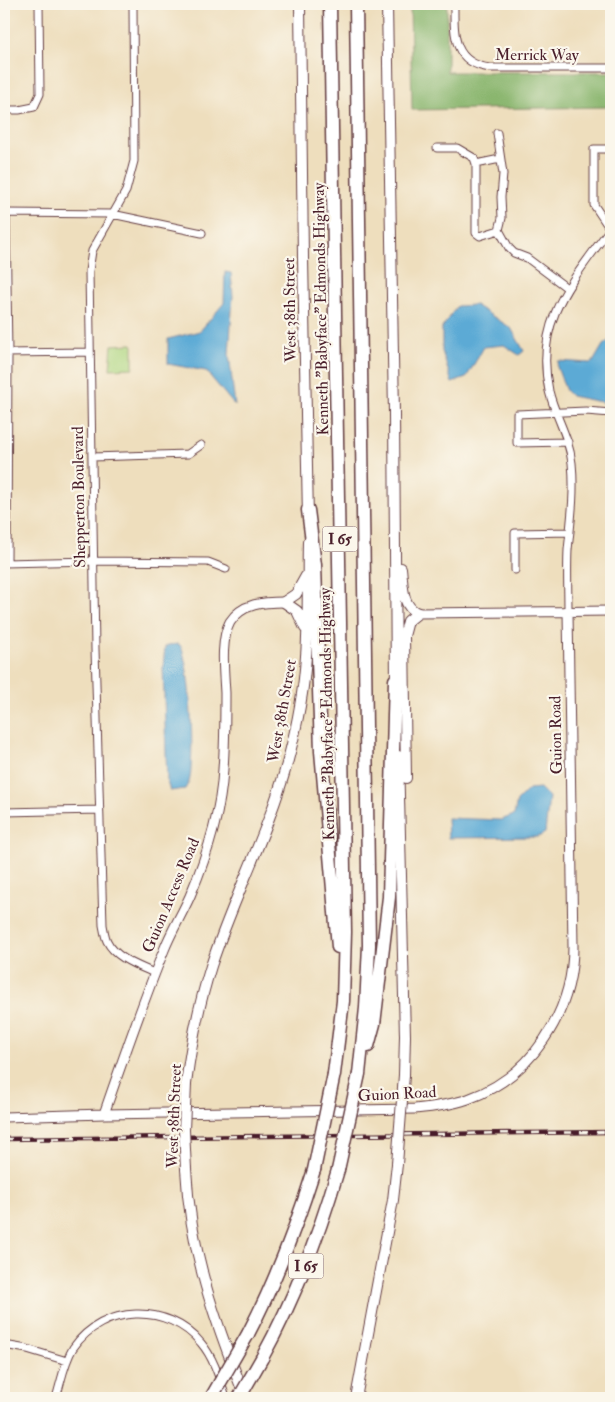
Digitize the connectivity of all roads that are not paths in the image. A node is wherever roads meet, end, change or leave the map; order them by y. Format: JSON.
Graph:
{"nodes":[{"id":1,"x":39,"y":4,"type":"edge"},
{"id":2,"x":133,"y":4,"type":"edge"},
{"id":3,"x":300,"y":4,"type":"edge"},
{"id":4,"x":330,"y":4,"type":"edge"},
{"id":5,"x":356,"y":4,"type":"edge"},
{"id":6,"x":387,"y":4,"type":"edge"},
{"id":7,"x":454,"y":4,"type":"edge"},
{"id":8,"x":611,"y":68,"type":"edge"},
{"id":9,"x":4,"y":110,"type":"edge"},
{"id":10,"x":498,"y":133,"type":"dead end"},
{"id":11,"x":437,"y":148,"type":"dead end"},
{"id":12,"x":611,"y":149,"type":"edge"},
{"id":13,"x":500,"y":160,"type":"junction"},
{"id":14,"x":476,"y":164,"type":"junction"},
{"id":15,"x":5,"y":213,"type":"edge"},
{"id":16,"x":112,"y":214,"type":"junction"},
{"id":17,"x":499,"y":230,"type":"junction"},
{"id":18,"x":610,"y":230,"type":"edge"},
{"id":19,"x":202,"y":232,"type":"dead end"},
{"id":20,"x":567,"y":288,"type":"junction"},
{"id":21,"x":90,"y":352,"type":"junction"},
{"id":22,"x":6,"y":353,"type":"edge"},
{"id":23,"x":558,"y":413,"type":"junction"},
{"id":24,"x":611,"y":413,"type":"edge"},
{"id":25,"x":568,"y":442,"type":"junction"},
{"id":26,"x":201,"y":446,"type":"dead end"},
{"id":27,"x":92,"y":457,"type":"junction"},
{"id":28,"x":308,"y":510,"type":"junction"},
{"id":29,"x":396,"y":532,"type":"junction"},
{"id":30,"x":570,"y":532,"type":"junction"},
{"id":31,"x":93,"y":560,"type":"junction"},
{"id":32,"x":5,"y":563,"type":"edge"},
{"id":33,"x":226,"y":569,"type":"dead end"},
{"id":34,"x":515,"y":570,"type":"dead end"},
{"id":35,"x":307,"y":573,"type":"junction"},
{"id":36,"x":284,"y":602,"type":"junction"},
{"id":37,"x":568,"y":611,"type":"junction"},
{"id":38,"x":611,"y":611,"type":"edge"},
{"id":39,"x":418,"y":613,"type":"junction"},
{"id":40,"x":307,"y":634,"type":"junction"},
{"id":41,"x":395,"y":680,"type":"junction"},
{"id":42,"x":98,"y":810,"type":"junction"},
{"id":43,"x":4,"y":812,"type":"edge"},
{"id":44,"x":401,"y":851,"type":"junction"},
{"id":45,"x":154,"y":973,"type":"junction"},
{"id":46,"x":343,"y":1001,"type":"junction"},
{"id":47,"x":359,"y":1074,"type":"junction"},
{"id":48,"x":104,"y":1114,"type":"junction"},
{"id":49,"x":4,"y":1117,"type":"edge"},
{"id":50,"x":4,"y":1345,"type":"edge"},
{"id":51,"x":67,"y":1361,"type":"junction"},
{"id":52,"x":56,"y":1398,"type":"edge"},
{"id":53,"x":211,"y":1398,"type":"edge"},
{"id":54,"x":226,"y":1398,"type":"edge"},
{"id":55,"x":239,"y":1398,"type":"edge"},
{"id":56,"x":245,"y":1398,"type":"edge"},
{"id":57,"x":356,"y":1398,"type":"edge"}],
"edges":[{"from":1,"to":9,"type":"street"},
{"from":2,"to":16,"type":"street","name":"Shepperton Boulevard"},
{"from":3,"to":28,"type":"main road","name":"West 38th Street"},
{"from":4,"to":46,"type":"highway","name":"Kenneth \"Babyface\" Edmonds Highway","number":"I 65"},
{"from":5,"to":47,"type":"highway","number":"I 65"},
{"from":6,"to":29,"type":"main road"},
{"from":7,"to":8,"type":"street","name":"Merrick Way"},
{"from":10,"to":13,"type":"street"},
{"from":11,"to":14,"type":"street"},
{"from":12,"to":18,"type":"street"},
{"from":13,"to":14,"type":"street"},
{"from":13,"to":17,"type":"street"},
{"from":14,"to":17,"type":"street"},
{"from":15,"to":16,"type":"street"},
{"from":15,"to":22,"type":"street"},
{"from":16,"to":19,"type":"street"},
{"from":16,"to":21,"type":"street","name":"Shepperton Boulevard"},
{"from":17,"to":20,"type":"street"},
{"from":18,"to":20,"type":"street"},
{"from":20,"to":23,"type":"street"},
{"from":21,"to":22,"type":"street"},
{"from":21,"to":27,"type":"street","name":"Shepperton Boulevard"},
{"from":22,"to":32,"type":"street"},
{"from":23,"to":24,"type":"street"},
{"from":23,"to":25,"type":"street"},
{"from":23,"to":25,"type":"street"},
{"from":25,"to":30,"type":"street"},
{"from":26,"to":27,"type":"street"},
{"from":27,"to":31,"type":"street","name":"Shepperton Boulevard"},
{"from":28,"to":35,"type":"main road","name":"West 38th Street"},
{"from":28,"to":46,"type":"highway"},
{"from":29,"to":39,"type":"main road"},
{"from":29,"to":41,"type":"main road"},
{"from":30,"to":34,"type":"street"},
{"from":30,"to":37,"type":"street"},
{"from":31,"to":32,"type":"street"},
{"from":31,"to":33,"type":"street"},
{"from":31,"to":42,"type":"street","name":"Shepperton Boulevard"},
{"from":35,"to":36,"type":"main road"},
{"from":35,"to":40,"type":"main road","name":"West 38th Street"},
{"from":36,"to":40,"type":"main road"},
{"from":36,"to":45,"type":"street","name":"Guion Access Road"},
{"from":37,"to":38,"type":"street"},
{"from":37,"to":39,"type":"street"},
{"from":37,"to":48,"type":"street","name":"Guion Road"},
{"from":39,"to":44,"type":"main road"},
{"from":40,"to":56,"type":"main road","name":"West 38th Street","bridge":true},
{"from":41,"to":44,"type":"main road"},
{"from":41,"to":47,"type":"highway"},
{"from":42,"to":43,"type":"street"},
{"from":42,"to":45,"type":"street","name":"Shepperton Boulevard"},
{"from":44,"to":57,"type":"main road","bridge":true},
{"from":45,"to":48,"type":"street","name":"Guion Access Road"},
{"from":46,"to":53,"type":"highway","name":"Kenneth \"Babyface\" Edmonds Highway","number":"I 65","bridge":true},
{"from":47,"to":55,"type":"highway","number":"I 65","bridge":true},
{"from":48,"to":49,"type":"street","name":"Guion Road"},
{"from":50,"to":51,"type":"street"},
{"from":51,"to":52,"type":"street"},
{"from":51,"to":54,"type":"street"}]}
